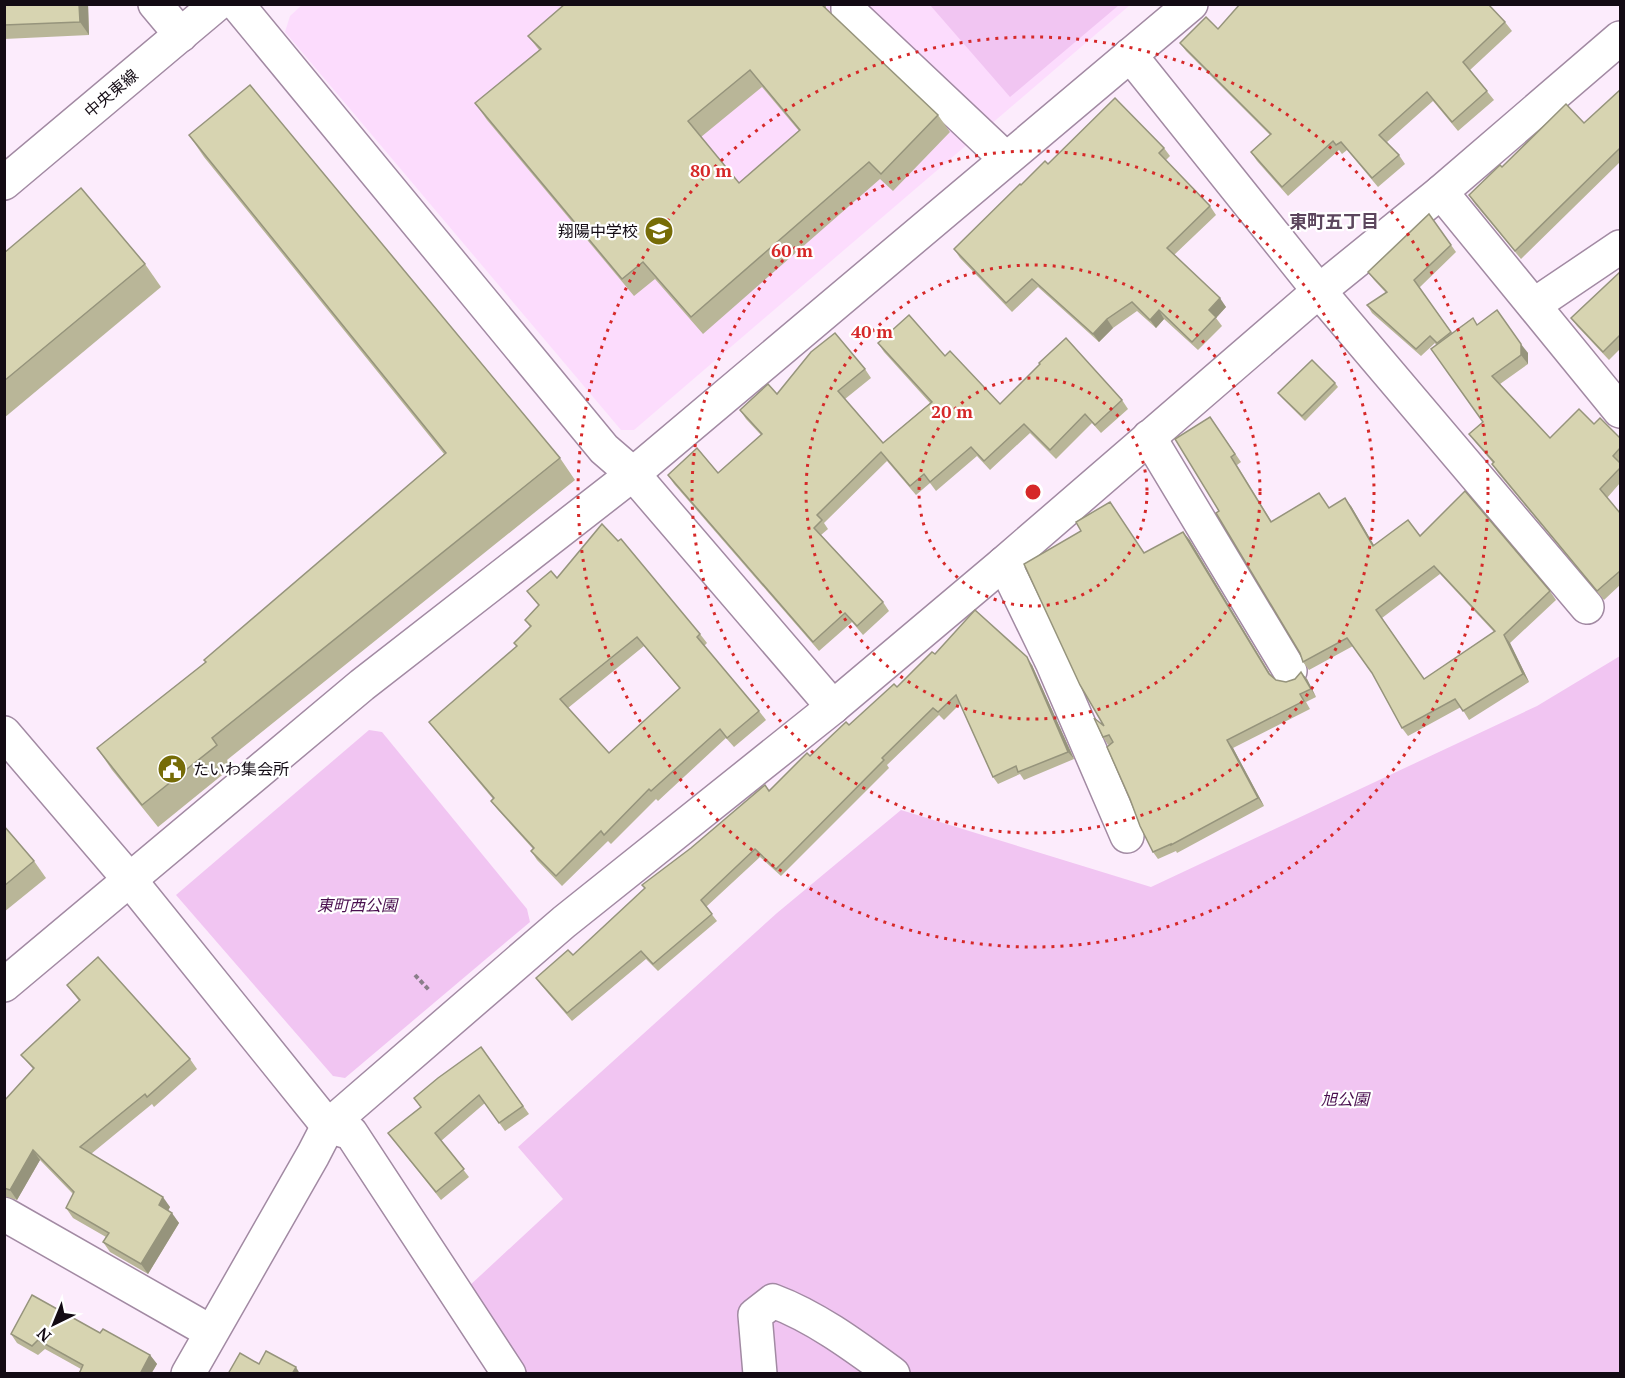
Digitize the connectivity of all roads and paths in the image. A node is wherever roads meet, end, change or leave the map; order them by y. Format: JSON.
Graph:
{"nodes":[{"id":1,"x":155,"y":4,"type":"edge"},
{"id":2,"x":217,"y":4,"type":"edge"},
{"id":3,"x":237,"y":4,"type":"edge"},
{"id":4,"x":848,"y":4,"type":"edge"},
{"id":5,"x":1191,"y":4,"type":"edge"},
{"id":6,"x":181,"y":35,"type":"junction"},
{"id":7,"x":1620,"y":38,"type":"edge"},
{"id":8,"x":1130,"y":56,"type":"junction"},
{"id":9,"x":1006,"y":159,"type":"junction"},
{"id":10,"x":4,"y":183,"type":"edge"},
{"id":11,"x":1441,"y":192,"type":"junction"},
{"id":12,"x":1620,"y":247,"type":"edge"},
{"id":13,"x":1320,"y":291,"type":"junction"},
{"id":14,"x":1534,"y":305,"type":"junction"},
{"id":15,"x":1620,"y":411,"type":"edge"},
{"id":16,"x":1149,"y":437,"type":"junction"},
{"id":17,"x":633,"y":474,"type":"junction"},
{"id":18,"x":1004,"y":563,"type":"junction"},
{"id":19,"x":1587,"y":607,"type":"dead end"},
{"id":20,"x":1290,"y":671,"type":"dead end"},
{"id":21,"x":833,"y":707,"type":"junction"},
{"id":22,"x":4,"y":733,"type":"edge"},
{"id":23,"x":1127,"y":836,"type":"dead end"},
{"id":24,"x":129,"y":879,"type":"junction"},
{"id":25,"x":416,"y":975,"type":"dead end"},
{"id":26,"x":4,"y":985,"type":"edge"},
{"id":27,"x":430,"y":992,"type":"dead end"},
{"id":28,"x":328,"y":1126,"type":"junction"},
{"id":29,"x":4,"y":1214,"type":"edge"},
{"id":30,"x":211,"y":1332,"type":"junction"},
{"id":31,"x":188,"y":1374,"type":"edge"},
{"id":32,"x":509,"y":1374,"type":"edge"},
{"id":33,"x":760,"y":1374,"type":"edge"},
{"id":34,"x":893,"y":1374,"type":"edge"}],
"edges":[{"from":1,"to":6,"type":"street"},
{"from":2,"to":6,"type":"street","name":"中央東線"},
{"from":3,"to":17,"type":"street"},
{"from":4,"to":9,"type":"street"},
{"from":5,"to":8,"type":"street"},
{"from":6,"to":10,"type":"street","name":"中央東線"},
{"from":7,"to":11,"type":"street"},
{"from":8,"to":9,"type":"street"},
{"from":8,"to":13,"type":"street"},
{"from":9,"to":17,"type":"street"},
{"from":11,"to":13,"type":"street"},
{"from":11,"to":14,"type":"street"},
{"from":12,"to":14,"type":"street"},
{"from":13,"to":16,"type":"street"},
{"from":13,"to":19,"type":"street"},
{"from":14,"to":15,"type":"street"},
{"from":16,"to":18,"type":"street"},
{"from":16,"to":20,"type":"street"},
{"from":17,"to":21,"type":"street"},
{"from":17,"to":24,"type":"street"},
{"from":18,"to":21,"type":"street"},
{"from":18,"to":23,"type":"street"},
{"from":21,"to":28,"type":"street"},
{"from":22,"to":24,"type":"street"},
{"from":24,"to":26,"type":"street"},
{"from":24,"to":28,"type":"street"},
{"from":25,"to":27,"type":"path"},
{"from":28,"to":30,"type":"street"},
{"from":28,"to":32,"type":"street"},
{"from":29,"to":30,"type":"street"},
{"from":30,"to":31,"type":"street"},
{"from":33,"to":34,"type":"street"}]}
